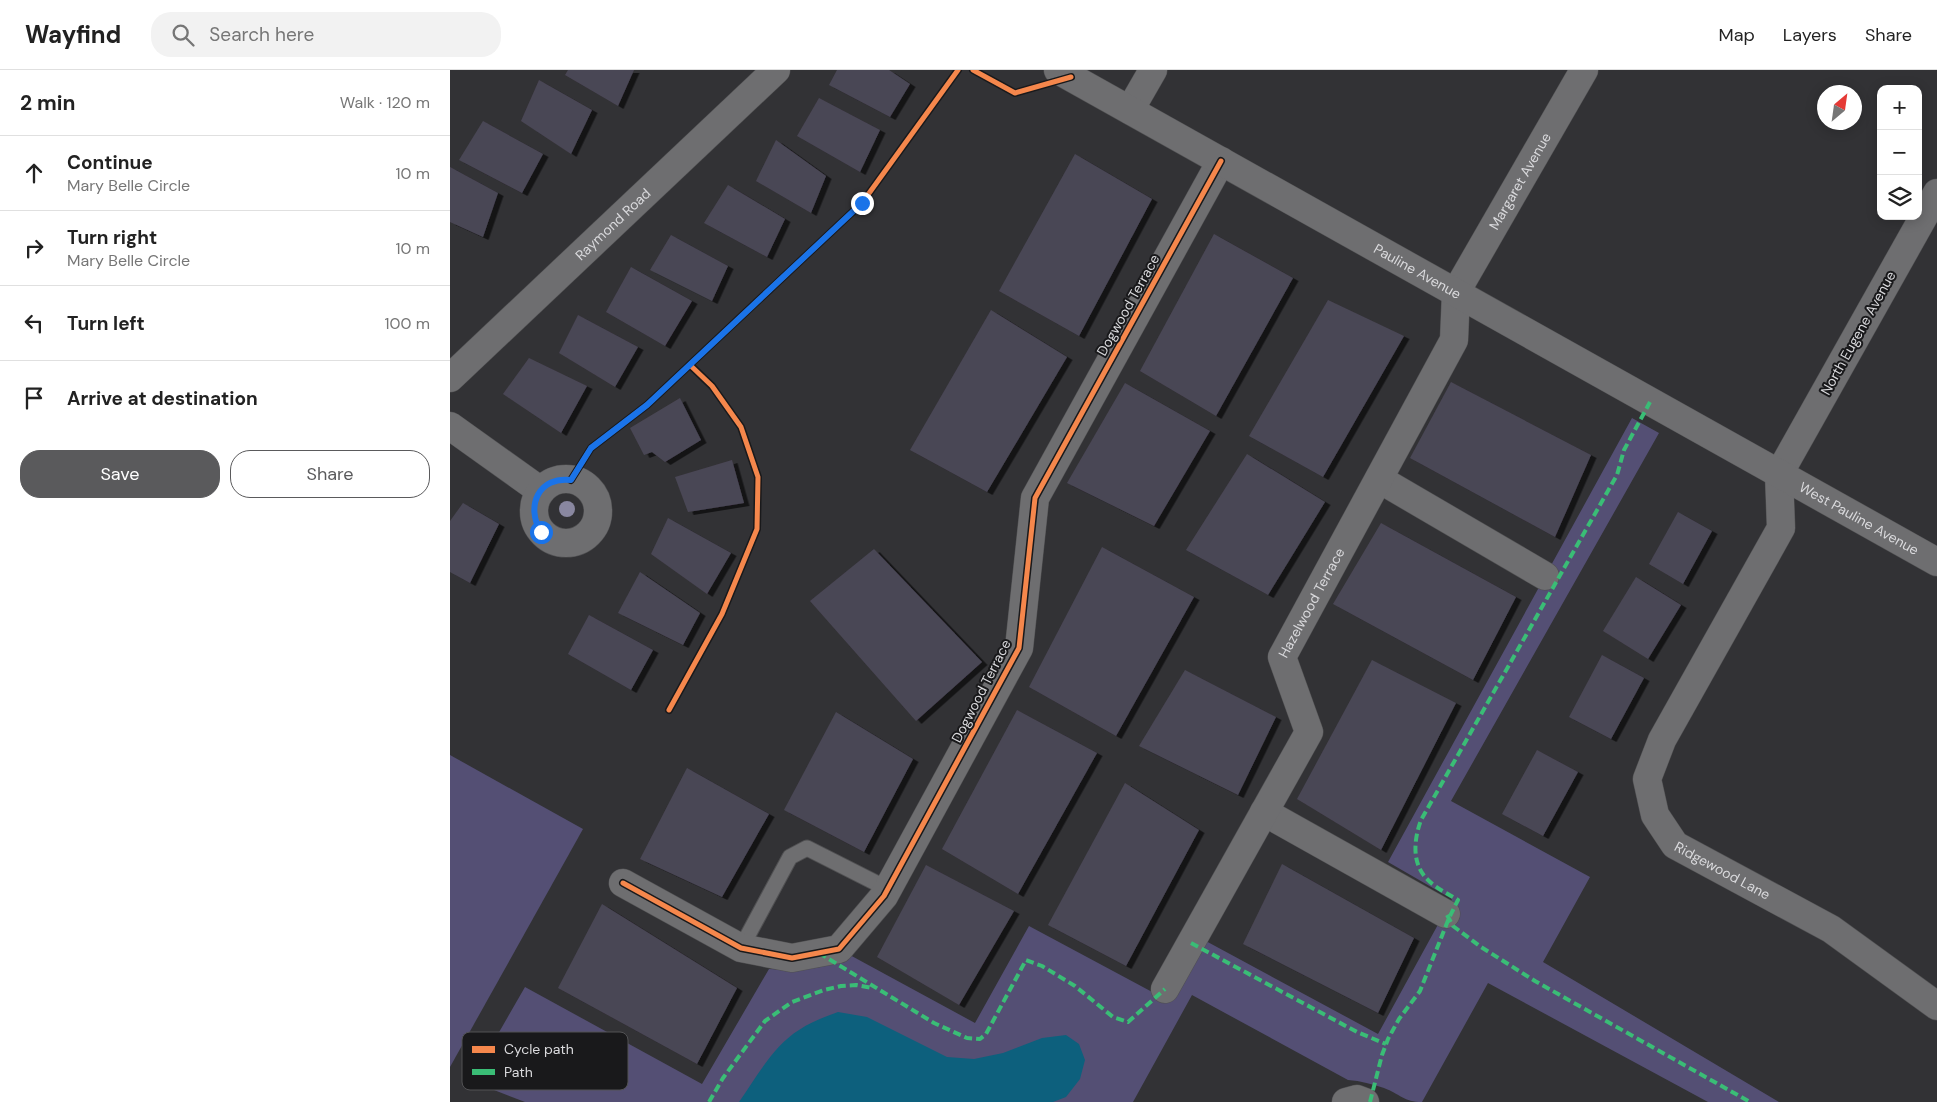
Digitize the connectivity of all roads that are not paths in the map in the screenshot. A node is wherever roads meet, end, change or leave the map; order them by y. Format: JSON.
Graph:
{"nodes":[{"id":1,"x":776,"y":70,"type":"edge"},
{"id":2,"x":1058,"y":70,"type":"edge"},
{"id":3,"x":1153,"y":70,"type":"edge"},
{"id":4,"x":1584,"y":70,"type":"edge"},
{"id":5,"x":1130,"y":110,"type":"junction"},
{"id":6,"x":1221,"y":160,"type":"junction"},
{"id":7,"x":1937,"y":193,"type":"edge"},
{"id":8,"x":1456,"y":292,"type":"junction"},
{"id":9,"x":450,"y":378,"type":"edge"},
{"id":10,"x":450,"y":426,"type":"edge"},
{"id":11,"x":1779,"y":474,"type":"junction"},
{"id":12,"x":1379,"y":479,"type":"junction"},
{"id":13,"x":541,"y":490,"type":"dead end"},
{"id":14,"x":1937,"y":562,"type":"edge"},
{"id":15,"x":1546,"y":576,"type":"dead end"},
{"id":16,"x":1264,"y":812,"type":"junction"},
{"id":17,"x":623,"y":883,"type":"dead end"},
{"id":18,"x":888,"y":888,"type":"junction"},
{"id":19,"x":1446,"y":914,"type":"dead end"},
{"id":20,"x":741,"y":948,"type":"junction"},
{"id":21,"x":1165,"y":989,"type":"dead end"},
{"id":22,"x":1937,"y":1006,"type":"edge"},
{"id":23,"x":1346,"y":1102,"type":"edge"},
{"id":24,"x":1365,"y":1102,"type":"edge"}],
"edges":[{"from":1,"to":9,"type":"street","name":"Raymond Road"},
{"from":2,"to":5,"type":"street","name":"Pauline Avenue"},
{"from":3,"to":5,"type":"street"},
{"from":4,"to":8,"type":"street","name":"Margaret Avenue"},
{"from":5,"to":6,"type":"street","name":"Pauline Avenue"},
{"from":6,"to":8,"type":"street","name":"Pauline Avenue"},
{"from":6,"to":18,"type":"street","name":"Dogwood Terrace"},
{"from":7,"to":11,"type":"street","name":"North Eugene Avenue"},
{"from":8,"to":11,"type":"street","name":"Pauline Avenue"},
{"from":8,"to":12,"type":"street","name":"Hazelwood Terrace"},
{"from":10,"to":13,"type":"street"},
{"from":11,"to":14,"type":"street","name":"West Pauline Avenue"},
{"from":11,"to":22,"type":"street","name":"Ridgewood Lane"},
{"from":12,"to":15,"type":"street"},
{"from":12,"to":16,"type":"street","name":"Hazelwood Terrace"},
{"from":16,"to":19,"type":"street"},
{"from":16,"to":21,"type":"street","name":"Hazelwood Terrace"},
{"from":17,"to":20,"type":"street","name":"Dogwood Terrace"},
{"from":18,"to":20,"type":"street","name":"Dogwood Terrace"},
{"from":18,"to":20,"type":"lane"},
{"from":23,"to":24,"type":"street"}]}
